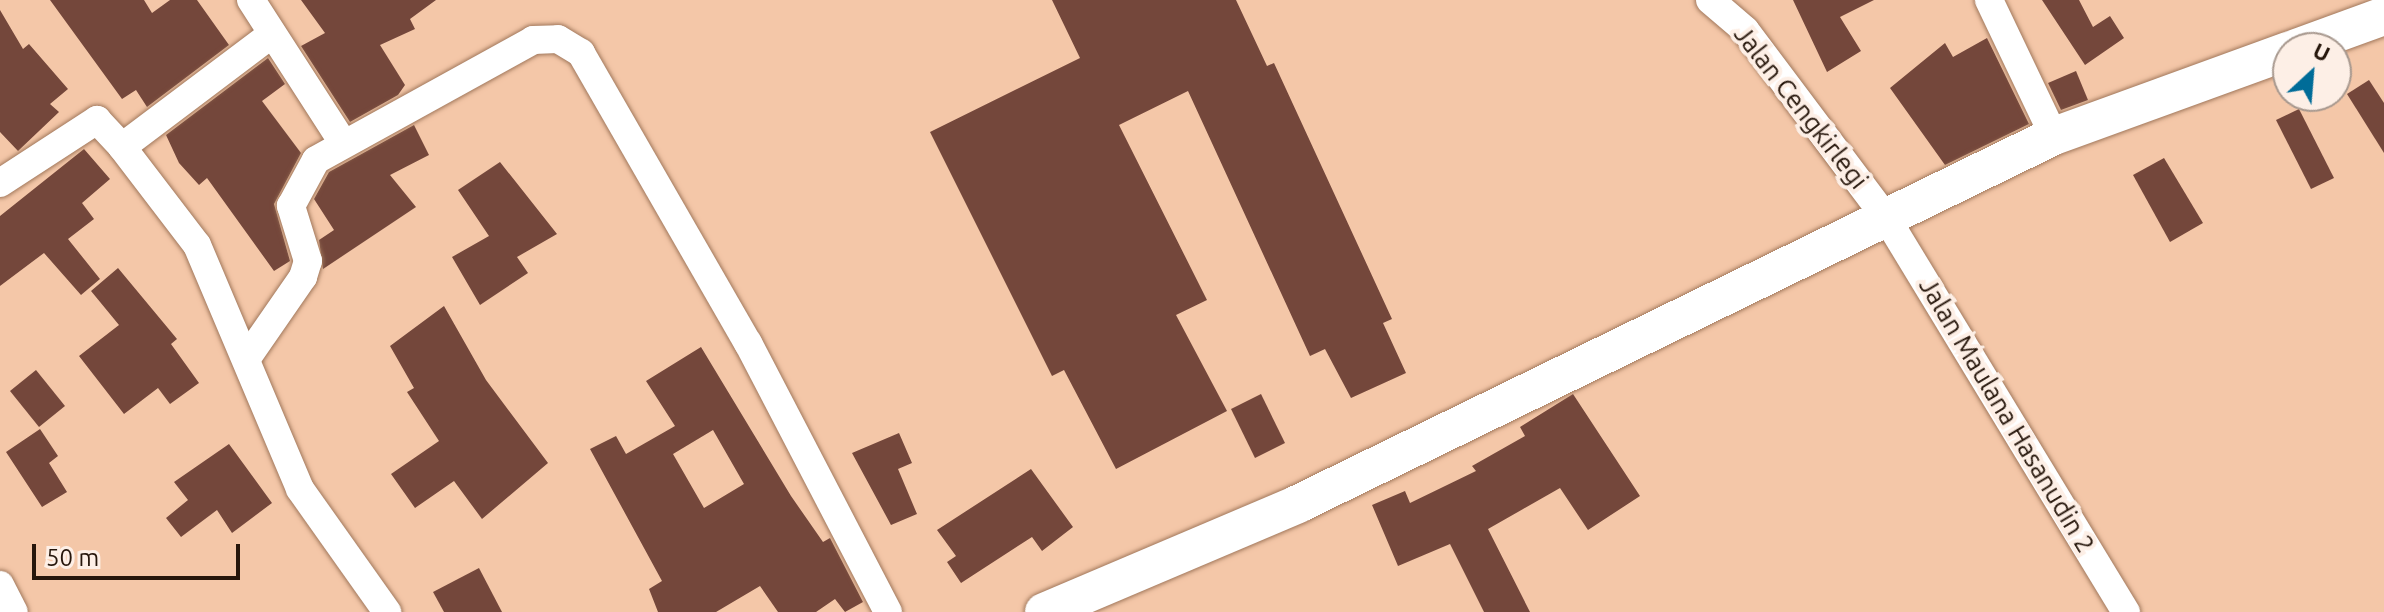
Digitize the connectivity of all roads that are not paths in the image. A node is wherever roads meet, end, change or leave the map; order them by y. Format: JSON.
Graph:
{"nodes":[{"id":1,"x":251,"y":0,"type":"edge"},
{"id":2,"x":1710,"y":0,"type":"edge"},
{"id":3,"x":1989,"y":0,"type":"edge"},
{"id":4,"x":2384,"y":16,"type":"edge"},
{"id":5,"x":2340,"y":32,"type":"edge"},
{"id":6,"x":272,"y":34,"type":"junction"},
{"id":7,"x":2272,"y":57,"type":"edge"},
{"id":8,"x":2054,"y":136,"type":"junction"},
{"id":9,"x":343,"y":143,"type":"junction"},
{"id":10,"x":122,"y":147,"type":"junction"},
{"id":11,"x":0,"y":183,"type":"edge"},
{"id":12,"x":1887,"y":219,"type":"junction"},
{"id":13,"x":249,"y":355,"type":"junction"},
{"id":14,"x":0,"y":585,"type":"edge"},
{"id":15,"x":14,"y":612,"type":"edge"},
{"id":16,"x":387,"y":612,"type":"edge"},
{"id":17,"x":888,"y":612,"type":"edge"},
{"id":18,"x":1044,"y":612,"type":"edge"},
{"id":19,"x":2126,"y":612,"type":"edge"}],
"edges":[{"from":1,"to":6,"type":"street"},
{"from":2,"to":12,"type":"street","name":"Jalan Cengkirlegi"},
{"from":3,"to":8,"type":"street"},
{"from":4,"to":5,"type":"street"},
{"from":6,"to":9,"type":"street"},
{"from":6,"to":10,"type":"street"},
{"from":7,"to":8,"type":"street"},
{"from":8,"to":12,"type":"street"},
{"from":9,"to":13,"type":"street"},
{"from":9,"to":17,"type":"street"},
{"from":10,"to":11,"type":"street"},
{"from":10,"to":13,"type":"street"},
{"from":12,"to":18,"type":"street"},
{"from":12,"to":19,"type":"street","name":"Jalan Maulana Hasanudin 2"},
{"from":13,"to":16,"type":"street"},
{"from":14,"to":15,"type":"street"}]}
